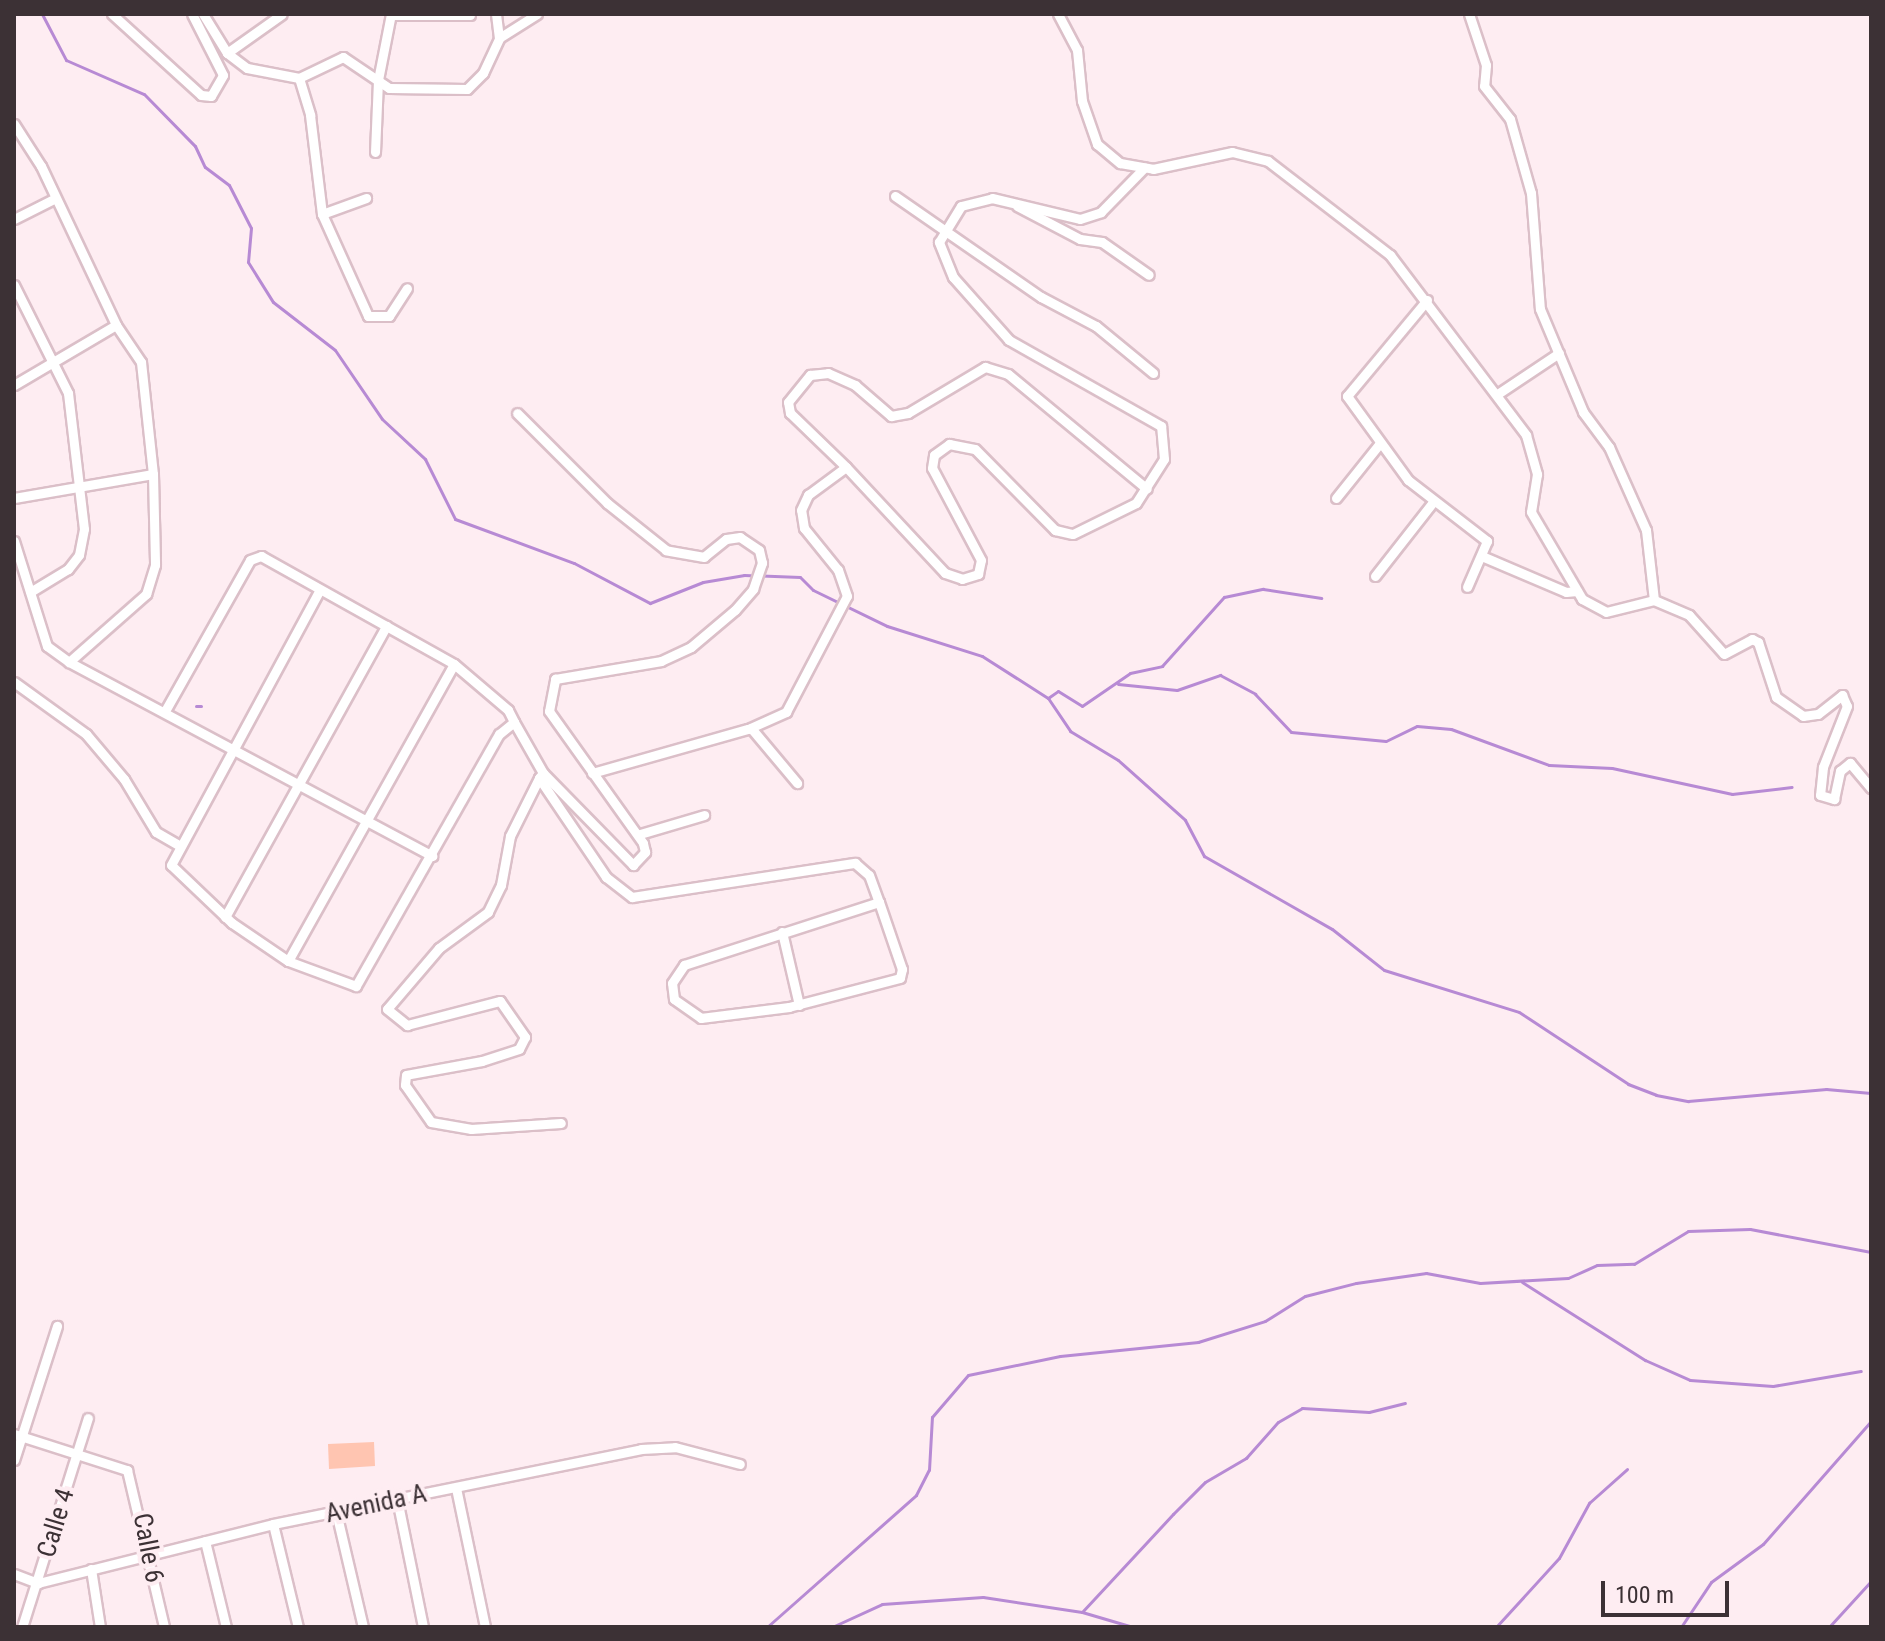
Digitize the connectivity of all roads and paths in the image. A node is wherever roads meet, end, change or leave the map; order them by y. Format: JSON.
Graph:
{"nodes":[{"id":1,"x":112,"y":14,"type":"edge"},
{"id":2,"x":192,"y":14,"type":"edge"},
{"id":3,"x":204,"y":14,"type":"edge"},
{"id":4,"x":282,"y":14,"type":"edge"},
{"id":5,"x":391,"y":14,"type":"edge"},
{"id":6,"x":496,"y":14,"type":"edge"},
{"id":7,"x":537,"y":14,"type":"edge"},
{"id":8,"x":1058,"y":14,"type":"edge"},
{"id":9,"x":1469,"y":14,"type":"edge"},
{"id":10,"x":470,"y":15,"type":"edge"},
{"id":11,"x":499,"y":38,"type":"junction"},
{"id":12,"x":227,"y":53,"type":"junction"},
{"id":13,"x":299,"y":78,"type":"junction"},
{"id":14,"x":378,"y":80,"type":"junction"},
{"id":15,"x":14,"y":124,"type":"edge"},
{"id":16,"x":375,"y":152,"type":"dead end"},
{"id":17,"x":1144,"y":168,"type":"junction"},
{"id":18,"x":895,"y":196,"type":"dead end"},
{"id":19,"x":366,"y":198,"type":"dead end"},
{"id":20,"x":1004,"y":198,"type":"junction"},
{"id":21,"x":54,"y":199,"type":"junction"},
{"id":22,"x":322,"y":214,"type":"junction"},
{"id":23,"x":14,"y":219,"type":"edge"},
{"id":24,"x":945,"y":228,"type":"junction"},
{"id":25,"x":1149,"y":275,"type":"dead end"},
{"id":26,"x":14,"y":285,"type":"edge"},
{"id":27,"x":407,"y":288,"type":"dead end"},
{"id":28,"x":1427,"y":300,"type":"junction"},
{"id":29,"x":116,"y":325,"type":"junction"},
{"id":30,"x":1559,"y":353,"type":"junction"},
{"id":31,"x":52,"y":361,"type":"junction"},
{"id":32,"x":1153,"y":373,"type":"dead end"},
{"id":33,"x":14,"y":385,"type":"edge"},
{"id":34,"x":1499,"y":393,"type":"junction"},
{"id":35,"x":517,"y":413,"type":"dead end"},
{"id":36,"x":1380,"y":443,"type":"junction"},
{"id":37,"x":846,"y":467,"type":"junction"},
{"id":38,"x":153,"y":474,"type":"junction"},
{"id":39,"x":79,"y":487,"type":"junction"},
{"id":40,"x":1147,"y":489,"type":"junction"},
{"id":41,"x":14,"y":498,"type":"edge"},
{"id":42,"x":1336,"y":498,"type":"dead end"},
{"id":43,"x":1433,"y":502,"type":"junction"},
{"id":44,"x":14,"y":541,"type":"edge"},
{"id":45,"x":1484,"y":557,"type":"junction"},
{"id":46,"x":1375,"y":576,"type":"dead end"},
{"id":47,"x":1467,"y":587,"type":"dead end"},
{"id":48,"x":320,"y":590,"type":"junction"},
{"id":49,"x":1577,"y":591,"type":"junction"},
{"id":50,"x":30,"y":592,"type":"junction"},
{"id":51,"x":1654,"y":600,"type":"junction"},
{"id":52,"x":386,"y":626,"type":"junction"},
{"id":53,"x":69,"y":662,"type":"junction"},
{"id":54,"x":454,"y":664,"type":"junction"},
{"id":55,"x":14,"y":682,"type":"edge"},
{"id":56,"x":165,"y":711,"type":"junction"},
{"id":57,"x":514,"y":722,"type":"junction"},
{"id":58,"x":751,"y":728,"type":"junction"},
{"id":59,"x":233,"y":746,"type":"junction"},
{"id":60,"x":592,"y":773,"type":"junction"},
{"id":61,"x":541,"y":776,"type":"junction"},
{"id":62,"x":299,"y":782,"type":"junction"},
{"id":63,"x":797,"y":783,"type":"dead end"},
{"id":64,"x":1871,"y":788,"type":"edge"},
{"id":65,"x":704,"y":815,"type":"dead end"},
{"id":66,"x":367,"y":820,"type":"junction"},
{"id":67,"x":640,"y":834,"type":"junction"},
{"id":68,"x":177,"y":844,"type":"junction"},
{"id":69,"x":432,"y":856,"type":"junction"},
{"id":70,"x":879,"y":902,"type":"junction"},
{"id":71,"x":225,"y":917,"type":"junction"},
{"id":72,"x":782,"y":932,"type":"junction"},
{"id":73,"x":288,"y":961,"type":"junction"},
{"id":74,"x":799,"y":1005,"type":"junction"},
{"id":75,"x":561,"y":1123,"type":"dead end"},
{"id":76,"x":57,"y":1326,"type":"dead end"},
{"id":77,"x":88,"y":1418,"type":"dead end"},
{"id":78,"x":18,"y":1436,"type":"edge"},
{"id":79,"x":76,"y":1456,"type":"junction"},
{"id":80,"x":14,"y":1460,"type":"edge"},
{"id":81,"x":740,"y":1464,"type":"dead end"},
{"id":82,"x":456,"y":1488,"type":"junction"},
{"id":83,"x":397,"y":1499,"type":"junction"},
{"id":84,"x":336,"y":1512,"type":"junction"},
{"id":85,"x":273,"y":1524,"type":"junction"},
{"id":86,"x":205,"y":1541,"type":"junction"},
{"id":87,"x":150,"y":1555,"type":"junction"},
{"id":88,"x":91,"y":1569,"type":"junction"},
{"id":89,"x":14,"y":1574,"type":"edge"},
{"id":90,"x":38,"y":1583,"type":"junction"},
{"id":91,"x":22,"y":1627,"type":"edge"},
{"id":92,"x":100,"y":1627,"type":"edge"},
{"id":93,"x":164,"y":1627,"type":"edge"},
{"id":94,"x":226,"y":1627,"type":"edge"},
{"id":95,"x":298,"y":1627,"type":"edge"},
{"id":96,"x":363,"y":1627,"type":"edge"},
{"id":97,"x":423,"y":1627,"type":"edge"},
{"id":98,"x":485,"y":1627,"type":"edge"}],
"edges":[{"from":1,"to":2,"type":"street"},
{"from":3,"to":12,"type":"street"},
{"from":4,"to":12,"type":"street"},
{"from":5,"to":10,"type":"street"},
{"from":5,"to":14,"type":"street"},
{"from":6,"to":11,"type":"street"},
{"from":7,"to":11,"type":"street"},
{"from":8,"to":17,"type":"street"},
{"from":9,"to":30,"type":"street"},
{"from":11,"to":14,"type":"street"},
{"from":12,"to":13,"type":"street"},
{"from":13,"to":14,"type":"street"},
{"from":13,"to":22,"type":"street"},
{"from":14,"to":16,"type":"street"},
{"from":15,"to":21,"type":"street"},
{"from":17,"to":20,"type":"street"},
{"from":17,"to":28,"type":"street"},
{"from":18,"to":24,"type":"street"},
{"from":19,"to":22,"type":"street"},
{"from":20,"to":24,"type":"street"},
{"from":20,"to":25,"type":"street"},
{"from":21,"to":23,"type":"street"},
{"from":21,"to":29,"type":"street"},
{"from":22,"to":27,"type":"street"},
{"from":24,"to":32,"type":"street"},
{"from":24,"to":40,"type":"street"},
{"from":26,"to":31,"type":"street"},
{"from":28,"to":34,"type":"street"},
{"from":28,"to":36,"type":"street"},
{"from":29,"to":31,"type":"street"},
{"from":29,"to":38,"type":"street"},
{"from":30,"to":34,"type":"street"},
{"from":30,"to":51,"type":"street"},
{"from":31,"to":33,"type":"street"},
{"from":31,"to":39,"type":"street"},
{"from":34,"to":49,"type":"street"},
{"from":35,"to":60,"type":"street"},
{"from":36,"to":42,"type":"street"},
{"from":36,"to":43,"type":"street"},
{"from":37,"to":40,"type":"street"},
{"from":37,"to":40,"type":"street"},
{"from":37,"to":58,"type":"street"},
{"from":38,"to":39,"type":"street"},
{"from":38,"to":53,"type":"street"},
{"from":39,"to":41,"type":"street"},
{"from":39,"to":50,"type":"street"},
{"from":43,"to":45,"type":"street"},
{"from":43,"to":46,"type":"street"},
{"from":44,"to":50,"type":"street"},
{"from":45,"to":47,"type":"street"},
{"from":45,"to":49,"type":"street"},
{"from":48,"to":52,"type":"street"},
{"from":48,"to":56,"type":"street"},
{"from":48,"to":59,"type":"street"},
{"from":49,"to":51,"type":"street"},
{"from":50,"to":53,"type":"street"},
{"from":51,"to":64,"type":"street"},
{"from":52,"to":54,"type":"street"},
{"from":52,"to":62,"type":"street"},
{"from":53,"to":56,"type":"street"},
{"from":54,"to":57,"type":"street"},
{"from":54,"to":66,"type":"street"},
{"from":55,"to":68,"type":"street"},
{"from":56,"to":59,"type":"street"},
{"from":57,"to":61,"type":"street"},
{"from":57,"to":69,"type":"street"},
{"from":58,"to":60,"type":"street"},
{"from":58,"to":63,"type":"street"},
{"from":59,"to":62,"type":"street"},
{"from":59,"to":68,"type":"street"},
{"from":60,"to":67,"type":"street"},
{"from":61,"to":67,"type":"street"},
{"from":61,"to":70,"type":"street"},
{"from":61,"to":75,"type":"street"},
{"from":62,"to":66,"type":"street"},
{"from":62,"to":71,"type":"street"},
{"from":65,"to":67,"type":"street"},
{"from":66,"to":69,"type":"street"},
{"from":66,"to":73,"type":"street"},
{"from":68,"to":71,"type":"street"},
{"from":69,"to":73,"type":"street"},
{"from":70,"to":72,"type":"street"},
{"from":70,"to":74,"type":"street"},
{"from":71,"to":73,"type":"street"},
{"from":72,"to":74,"type":"street"},
{"from":72,"to":74,"type":"street"},
{"from":76,"to":78,"type":"street"},
{"from":77,"to":79,"type":"street","name":"Calle 4"},
{"from":78,"to":79,"type":"street"},
{"from":78,"to":80,"type":"street"},
{"from":79,"to":87,"type":"street","name":"Calle 6"},
{"from":79,"to":90,"type":"street","name":"Calle 4"},
{"from":81,"to":82,"type":"street","name":"Avenida A"},
{"from":82,"to":83,"type":"street","name":"Avenida A"},
{"from":82,"to":98,"type":"street"},
{"from":83,"to":84,"type":"street","name":"Avenida A"},
{"from":83,"to":97,"type":"street"},
{"from":84,"to":85,"type":"street","name":"Avenida A"},
{"from":84,"to":96,"type":"street"},
{"from":85,"to":86,"type":"street","name":"Avenida A"},
{"from":85,"to":95,"type":"street"},
{"from":86,"to":87,"type":"street","name":"Avenida A"},
{"from":86,"to":94,"type":"street"},
{"from":87,"to":88,"type":"street","name":"Avenida A"},
{"from":87,"to":93,"type":"street","name":"Calle 6"},
{"from":88,"to":90,"type":"street","name":"Avenida A"},
{"from":88,"to":92,"type":"street"},
{"from":89,"to":90,"type":"street"},
{"from":90,"to":91,"type":"street","name":"Calle 4"}]}
